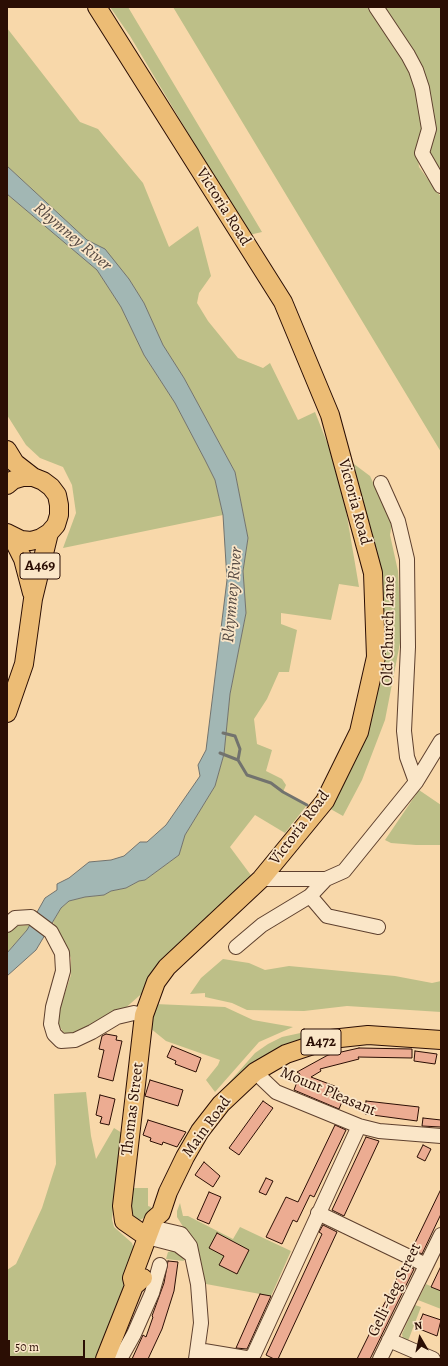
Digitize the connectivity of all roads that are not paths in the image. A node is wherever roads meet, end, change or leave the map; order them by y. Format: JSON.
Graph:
{"nodes":[{"id":1,"x":97,"y":7,"type":"edge"},
{"id":2,"x":376,"y":7,"type":"edge"},
{"id":3,"x":441,"y":186,"type":"edge"},
{"id":4,"x":7,"y":450,"type":"edge"},
{"id":5,"x":33,"y":477,"type":"junction"},
{"id":6,"x":382,"y":483,"type":"dead end"},
{"id":7,"x":7,"y":485,"type":"edge"},
{"id":8,"x":49,"y":533,"type":"junction"},
{"id":9,"x":9,"y":535,"type":"edge"},
{"id":10,"x":33,"y":599,"type":"junction"},
{"id":11,"x":7,"y":713,"type":"edge"},
{"id":12,"x":441,"y":741,"type":"edge"},
{"id":13,"x":416,"y":782,"type":"junction"},
{"id":14,"x":261,"y":879,"type":"junction"},
{"id":15,"x":326,"y":879,"type":"junction"},
{"id":16,"x":310,"y":896,"type":"junction"},
{"id":17,"x":7,"y":925,"type":"edge"},
{"id":18,"x":378,"y":928,"type":"dead end"},
{"id":19,"x":236,"y":947,"type":"dead end"},
{"id":20,"x":156,"y":982,"type":"joint"},
{"id":21,"x":144,"y":1015,"type":"junction"},
{"id":22,"x":441,"y":1040,"type":"edge"},
{"id":23,"x":255,"y":1072,"type":"junction"},
{"id":24,"x":359,"y":1126,"type":"junction"},
{"id":25,"x":441,"y":1136,"type":"edge"},
{"id":26,"x":318,"y":1213,"type":"junction"},
{"id":27,"x":153,"y":1229,"type":"junction"},
{"id":28,"x":441,"y":1235,"type":"edge"},
{"id":29,"x":426,"y":1264,"type":"junction"},
{"id":30,"x":160,"y":1265,"type":"dead end"},
{"id":31,"x":132,"y":1292,"type":"junction"},
{"id":32,"x":146,"y":1306,"type":"junction"},
{"id":33,"x":389,"y":1340,"type":"junction"},
{"id":34,"x":197,"y":1354,"type":"edge"},
{"id":35,"x":105,"y":1359,"type":"edge"},
{"id":36,"x":120,"y":1359,"type":"edge"},
{"id":37,"x":250,"y":1359,"type":"edge"},
{"id":38,"x":380,"y":1359,"type":"edge"},
{"id":39,"x":434,"y":1359,"type":"edge"}],
"edges":[{"from":1,"to":14,"type":"main road","name":"Victoria Road"},
{"from":2,"to":3,"type":"street"},
{"from":4,"to":5,"type":"main road"},
{"from":5,"to":7,"type":"main road"},
{"from":5,"to":8,"type":"main road"},
{"from":6,"to":13,"type":"street","name":"Old Church Lane"},
{"from":8,"to":9,"type":"main road"},
{"from":8,"to":10,"type":"main road","number":"A469"},
{"from":9,"to":10,"type":"main road","number":"A469"},
{"from":10,"to":11,"type":"main road","number":"A469"},
{"from":12,"to":13,"type":"street"},
{"from":13,"to":15,"type":"street"},
{"from":14,"to":15,"type":"street"},
{"from":14,"to":20,"type":"main road","name":"Victoria Road"},
{"from":15,"to":16,"type":"street"},
{"from":16,"to":18,"type":"street"},
{"from":16,"to":19,"type":"street"},
{"from":17,"to":21,"type":"street"},
{"from":20,"to":21,"type":"main road","name":"Thomas Street"},
{"from":21,"to":27,"type":"main road","name":"Thomas Street"},
{"from":22,"to":23,"type":"main road","name":"Main Road","number":"A472"},
{"from":23,"to":24,"type":"street","name":"Mount Pleasant"},
{"from":23,"to":27,"type":"main road","name":"Main Road","number":"A472"},
{"from":24,"to":25,"type":"street","name":"Mount Pleasant"},
{"from":24,"to":26,"type":"street"},
{"from":26,"to":29,"type":"street"},
{"from":26,"to":37,"type":"street"},
{"from":27,"to":31,"type":"main road","name":"Main Road","number":"A472"},
{"from":27,"to":34,"type":"street"},
{"from":28,"to":29,"type":"street","name":"Gelli-deg Street"},
{"from":29,"to":33,"type":"street","name":"Gelli-deg Street"},
{"from":30,"to":32,"type":"street"},
{"from":31,"to":32,"type":"street"},
{"from":31,"to":35,"type":"main road","name":"Main Road","number":"A472"},
{"from":32,"to":36,"type":"street"},
{"from":33,"to":38,"type":"street","name":"Gelli-deg Street"},
{"from":33,"to":39,"type":"street"},
{"from":34,"to":37,"type":"street"}]}
